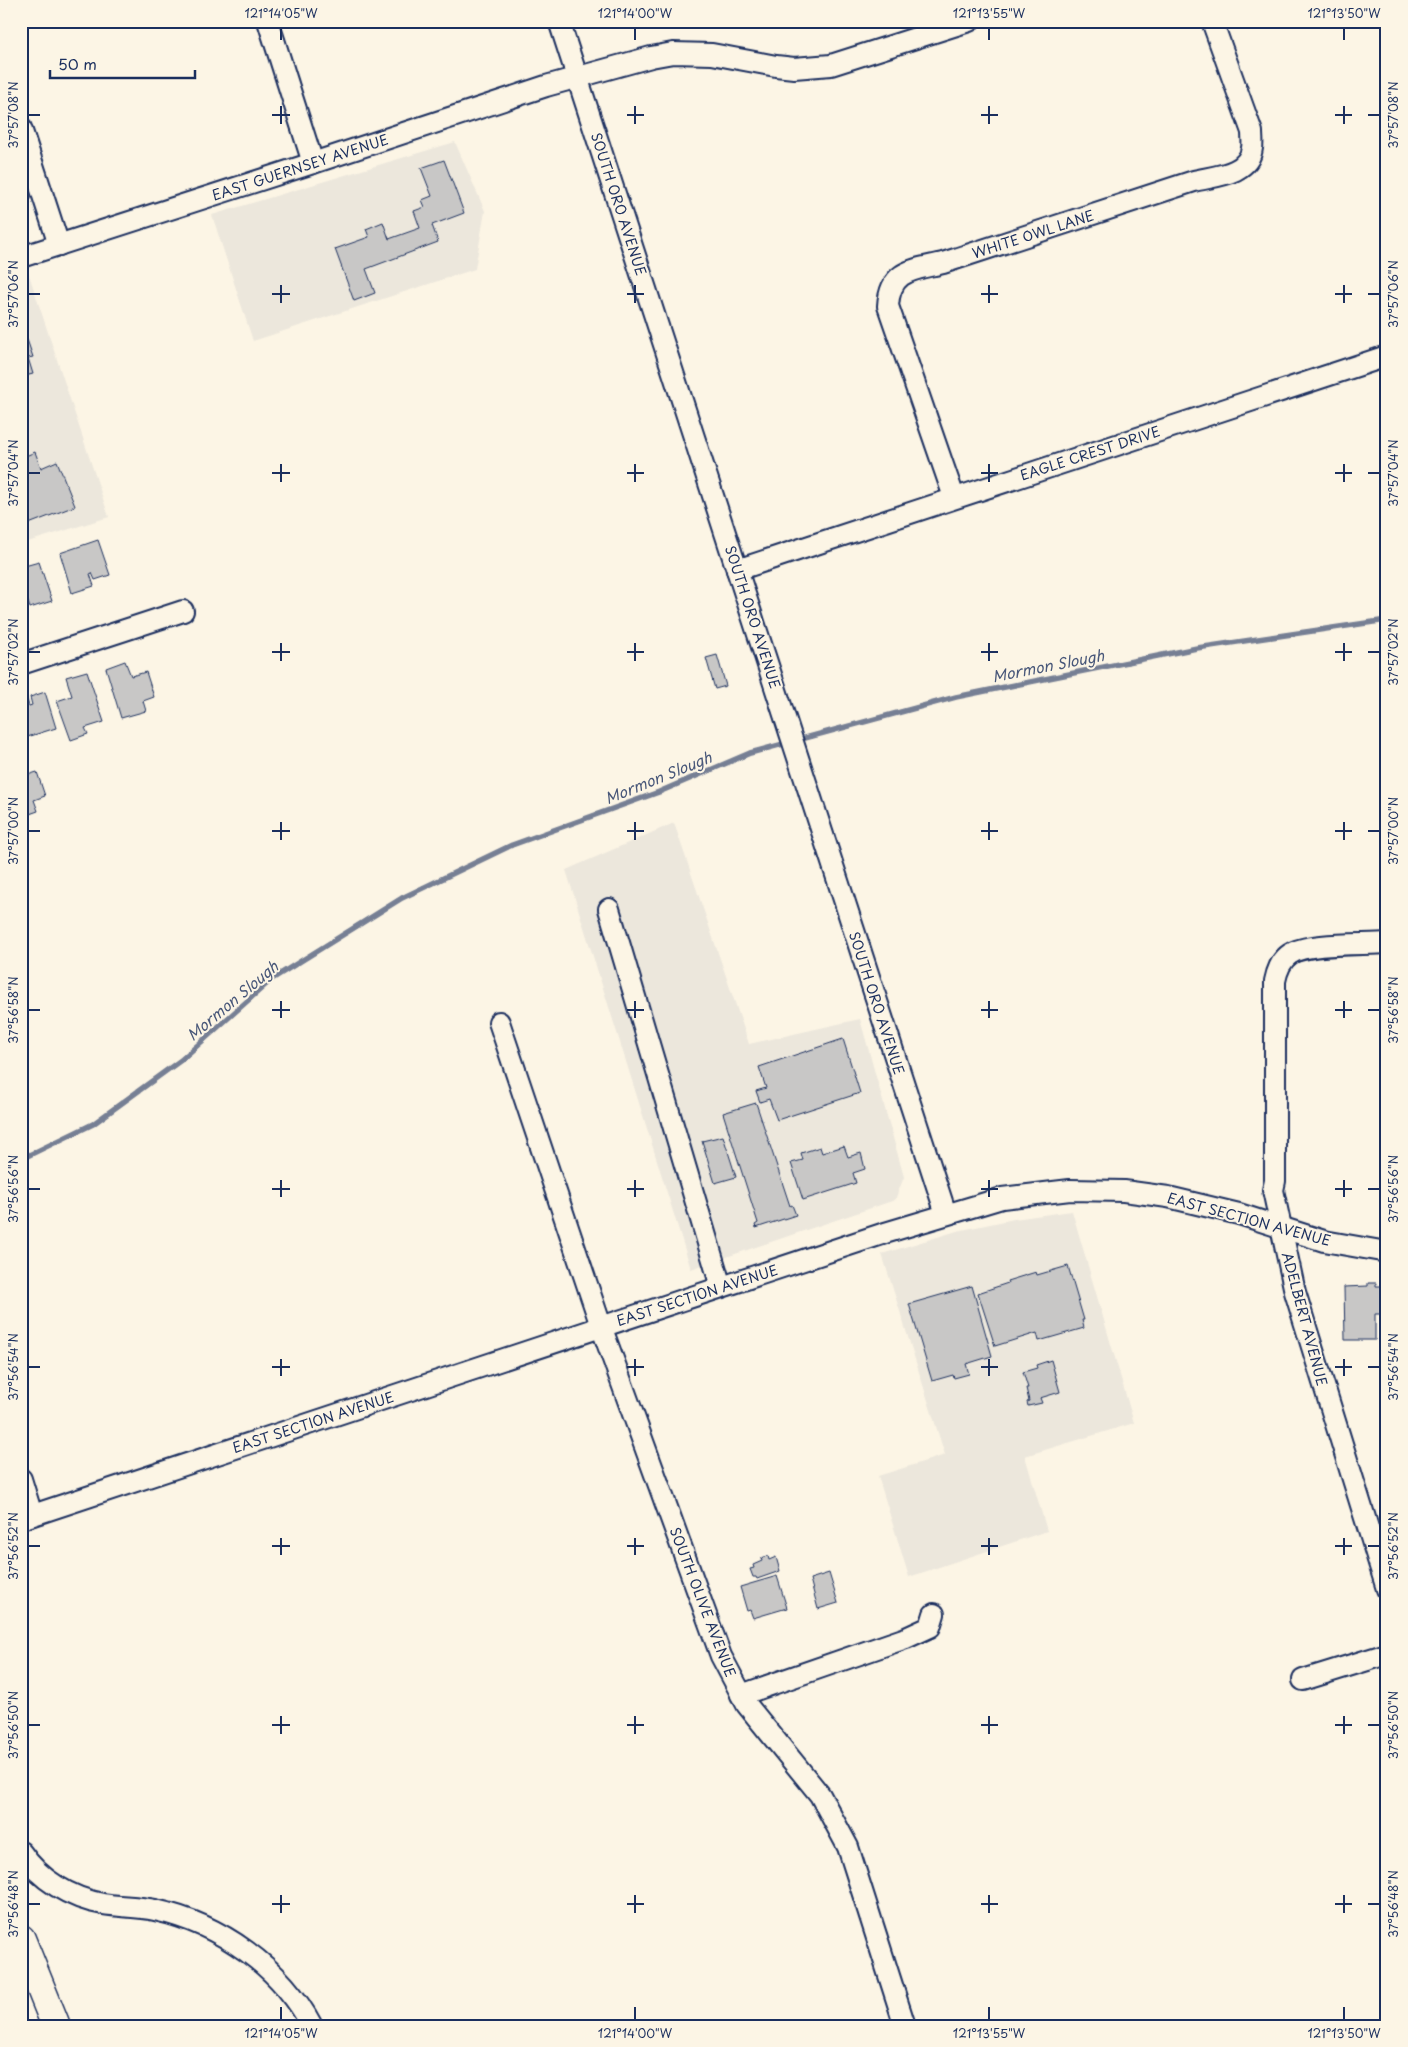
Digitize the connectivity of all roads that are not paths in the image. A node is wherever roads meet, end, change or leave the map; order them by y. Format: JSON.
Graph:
{"nodes":[{"id":1,"x":268,"y":21,"type":"edge"},
{"id":2,"x":558,"y":21,"type":"edge"},
{"id":3,"x":969,"y":21,"type":"edge"},
{"id":4,"x":1212,"y":21,"type":"edge"},
{"id":5,"x":578,"y":76,"type":"junction"},
{"id":6,"x":21,"y":128,"type":"edge"},
{"id":7,"x":313,"y":163,"type":"junction"},
{"id":8,"x":59,"y":245,"type":"junction"},
{"id":9,"x":21,"y":257,"type":"edge"},
{"id":10,"x":1387,"y":356,"type":"edge"},
{"id":11,"x":954,"y":497,"type":"junction"},
{"id":12,"x":737,"y":570,"type":"junction"},
{"id":13,"x":183,"y":611,"type":"dead end"},
{"id":14,"x":21,"y":664,"type":"edge"},
{"id":15,"x":609,"y":909,"type":"dead end"},
{"id":16,"x":1387,"y":943,"type":"edge"},
{"id":17,"x":499,"y":1022,"type":"dead end"},
{"id":18,"x":946,"y":1214,"type":"junction"},
{"id":19,"x":1281,"y":1228,"type":"junction"},
{"id":20,"x":1387,"y":1252,"type":"edge"},
{"id":21,"x":721,"y":1287,"type":"junction"},
{"id":22,"x":602,"y":1326,"type":"junction"},
{"id":23,"x":21,"y":1479,"type":"edge"},
{"id":24,"x":27,"y":1517,"type":"edge"},
{"id":25,"x":1387,"y":1589,"type":"edge"},
{"id":26,"x":934,"y":1614,"type":"dead end"},
{"id":27,"x":1387,"y":1654,"type":"edge"},
{"id":28,"x":1303,"y":1680,"type":"dead end"},
{"id":29,"x":741,"y":1695,"type":"junction"},
{"id":30,"x":21,"y":1852,"type":"edge"},
{"id":31,"x":21,"y":1938,"type":"edge"},
{"id":32,"x":56,"y":2026,"type":"edge"},
{"id":33,"x":312,"y":2026,"type":"edge"},
{"id":34,"x":905,"y":2026,"type":"edge"}],
"edges":[{"from":1,"to":7,"type":"street"},
{"from":2,"to":5,"type":"street","name":"SOUTH ORO AVENUE"},
{"from":3,"to":5,"type":"street","name":"EAST GUERNSEY AVENUE"},
{"from":4,"to":11,"type":"street","name":"WHITE OWL LANE"},
{"from":5,"to":7,"type":"street","name":"EAST GUERNSEY AVENUE"},
{"from":5,"to":12,"type":"street","name":"SOUTH ORO AVENUE"},
{"from":6,"to":8,"type":"street"},
{"from":7,"to":8,"type":"street","name":"EAST GUERNSEY AVENUE"},
{"from":8,"to":9,"type":"street","name":"EAST GUERNSEY AVENUE"},
{"from":10,"to":11,"type":"street","name":"EAGLE CREST DRIVE"},
{"from":11,"to":12,"type":"street","name":"EAGLE CREST DRIVE"},
{"from":12,"to":18,"type":"street","name":"SOUTH ORO AVENUE"},
{"from":13,"to":14,"type":"street"},
{"from":15,"to":21,"type":"street"},
{"from":16,"to":19,"type":"street","name":"ADELBERT AVENUE"},
{"from":17,"to":22,"type":"street","name":"SOUTH OLIVE AVENUE"},
{"from":18,"to":19,"type":"street","name":"EAST SECTION AVENUE"},
{"from":18,"to":21,"type":"street","name":"EAST SECTION AVENUE"},
{"from":19,"to":20,"type":"street","name":"EAST SECTION AVENUE"},
{"from":19,"to":25,"type":"street","name":"ADELBERT AVENUE"},
{"from":21,"to":22,"type":"street","name":"EAST SECTION AVENUE"},
{"from":22,"to":24,"type":"street","name":"EAST SECTION AVENUE"},
{"from":22,"to":29,"type":"street","name":"SOUTH OLIVE AVENUE"},
{"from":23,"to":24,"type":"street"},
{"from":26,"to":29,"type":"street"},
{"from":27,"to":28,"type":"street"},
{"from":29,"to":34,"type":"street","name":"SOUTH OLIVE AVENUE"},
{"from":30,"to":33,"type":"street"},
{"from":31,"to":32,"type":"highway"}]}
